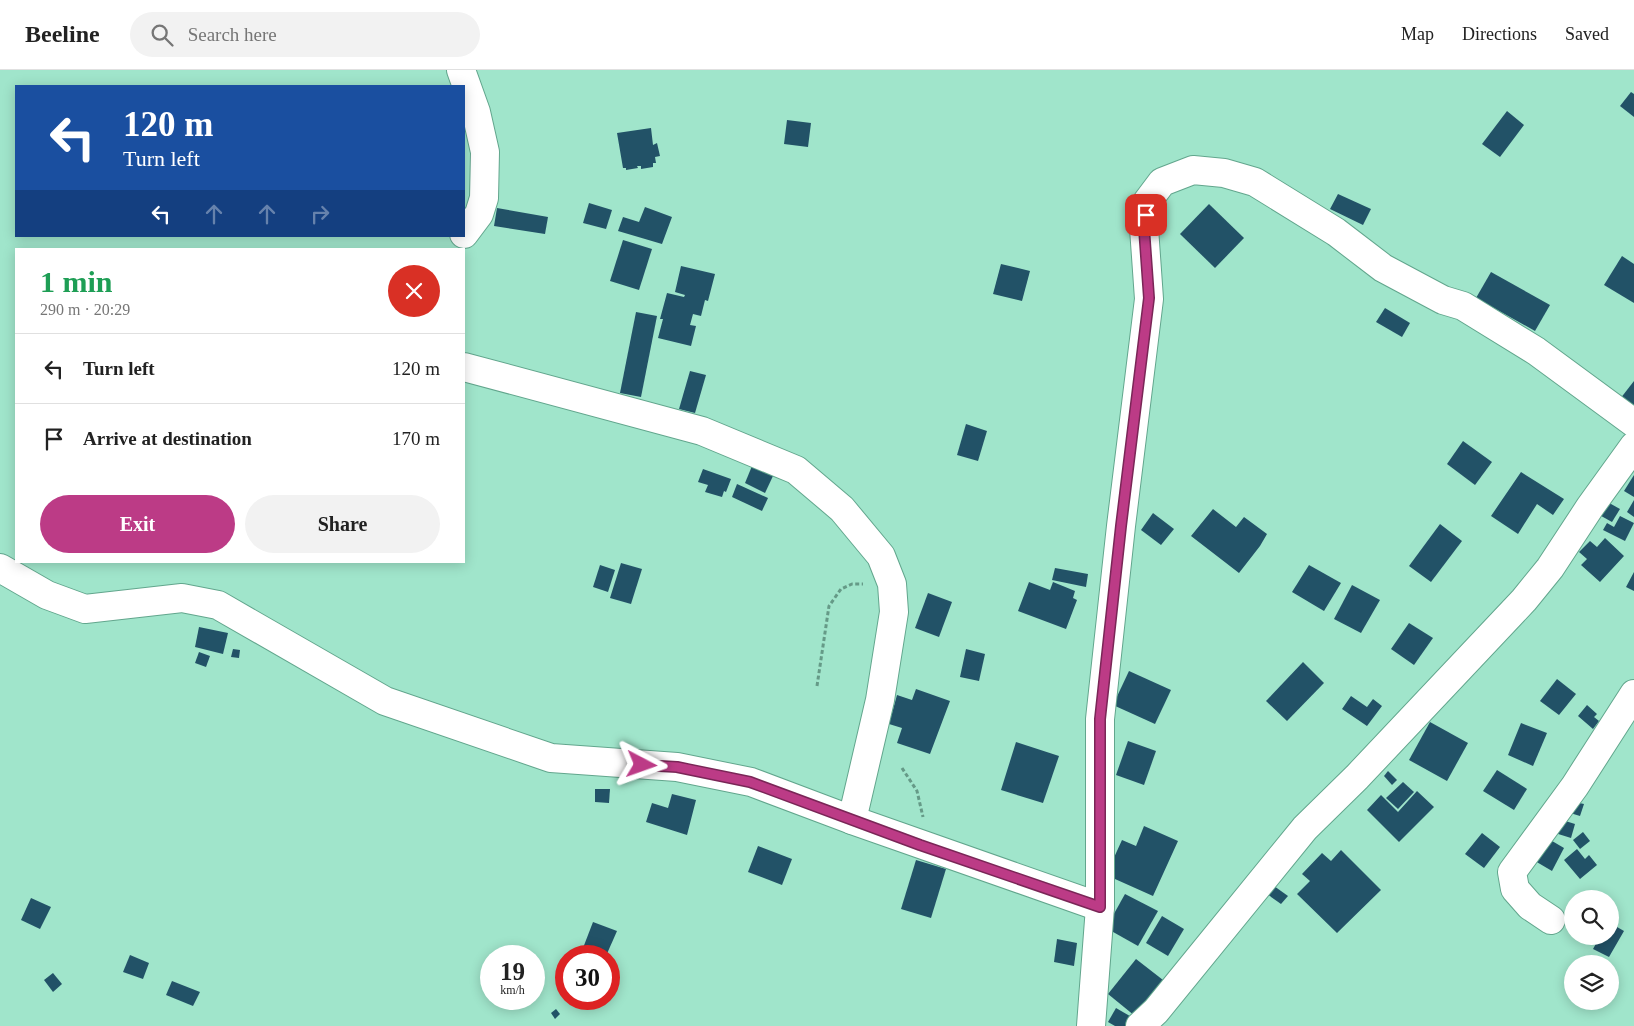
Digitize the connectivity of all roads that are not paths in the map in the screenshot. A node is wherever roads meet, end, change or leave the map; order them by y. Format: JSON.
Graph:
{"nodes":[{"id":1,"x":461,"y":70,"type":"edge"},
{"id":2,"x":465,"y":232,"type":"edge"},
{"id":3,"x":461,"y":237,"type":"edge"},
{"id":4,"x":453,"y":248,"type":"edge"},
{"id":5,"x":465,"y":367,"type":"edge"},
{"id":6,"x":1634,"y":423,"type":"edge"},
{"id":7,"x":1634,"y":446,"type":"edge"},
{"id":8,"x":0,"y":568,"type":"edge"},
{"id":9,"x":1634,"y":694,"type":"edge"},
{"id":10,"x":852,"y":820,"type":"junction"},
{"id":11,"x":1100,"y":907,"type":"junction"},
{"id":12,"x":1551,"y":920,"type":"dead end"},
{"id":13,"x":1091,"y":1026,"type":"edge"},
{"id":14,"x":1140,"y":1026,"type":"edge"}],
"edges":[{"from":1,"to":2,"type":"street"},
{"from":3,"to":4,"type":"street"},
{"from":5,"to":10,"type":"street"},
{"from":6,"to":11,"type":"street"},
{"from":7,"to":14,"type":"street"},
{"from":8,"to":10,"type":"street"},
{"from":9,"to":12,"type":"street"},
{"from":10,"to":11,"type":"street"},
{"from":11,"to":13,"type":"street"}]}
